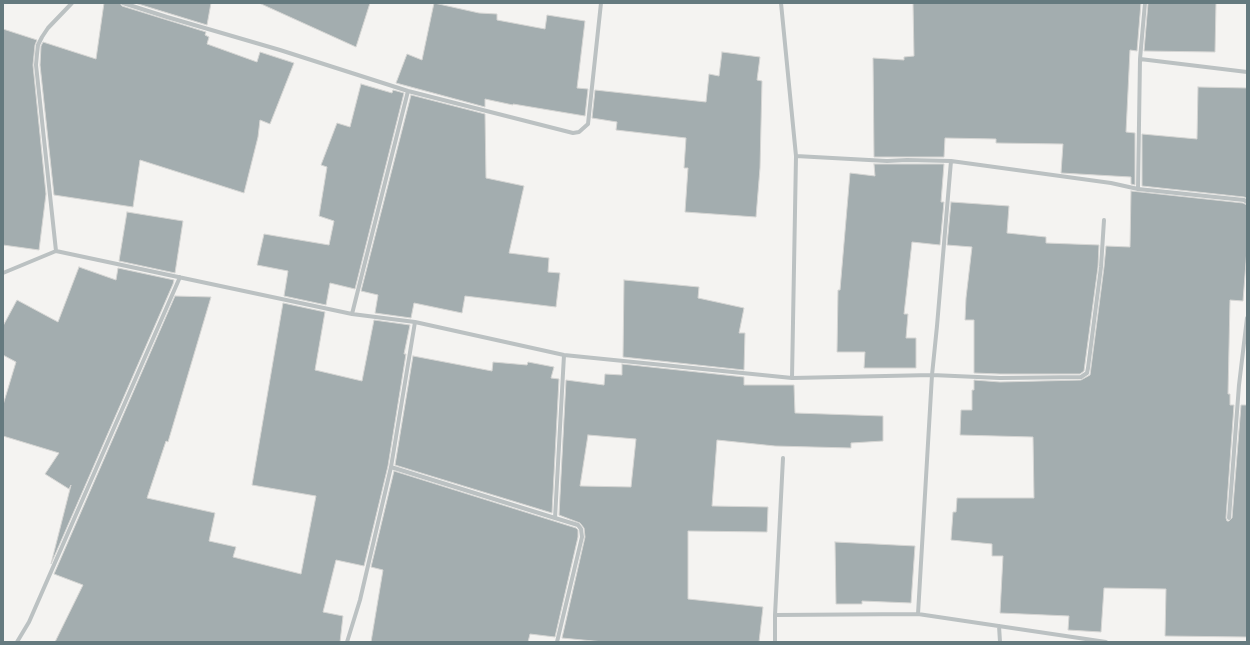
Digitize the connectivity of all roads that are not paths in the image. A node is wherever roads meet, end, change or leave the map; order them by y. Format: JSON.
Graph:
{"nodes":[{"id":1,"x":72,"y":3,"type":"edge"},
{"id":2,"x":123,"y":3,"type":"edge"},
{"id":3,"x":602,"y":3,"type":"edge"},
{"id":4,"x":781,"y":3,"type":"edge"},
{"id":5,"x":1145,"y":3,"type":"edge"},
{"id":6,"x":1140,"y":59,"type":"junction"},
{"id":7,"x":1247,"y":72,"type":"edge"},
{"id":8,"x":408,"y":91,"type":"junction"},
{"id":9,"x":796,"y":156,"type":"junction"},
{"id":10,"x":951,"y":161,"type":"junction"},
{"id":11,"x":1138,"y":189,"type":"junction"},
{"id":12,"x":1247,"y":202,"type":"edge"},
{"id":13,"x":1104,"y":220,"type":"dead end"},
{"id":14,"x":56,"y":251,"type":"junction"},
{"id":15,"x":3,"y":273,"type":"edge"},
{"id":16,"x":180,"y":277,"type":"junction"},
{"id":17,"x":352,"y":314,"type":"junction"},
{"id":18,"x":1247,"y":318,"type":"edge"},
{"id":19,"x":416,"y":322,"type":"junction"},
{"id":20,"x":564,"y":355,"type":"junction"},
{"id":21,"x":932,"y":375,"type":"junction"},
{"id":22,"x":792,"y":378,"type":"junction"},
{"id":23,"x":783,"y":458,"type":"dead end"},
{"id":24,"x":391,"y":467,"type":"junction"},
{"id":25,"x":555,"y":518,"type":"junction"},
{"id":26,"x":1229,"y":518,"type":"dead end"},
{"id":27,"x":918,"y":614,"type":"junction"},
{"id":28,"x":775,"y":615,"type":"junction"},
{"id":29,"x":999,"y":626,"type":"junction"},
{"id":30,"x":17,"y":642,"type":"edge"},
{"id":31,"x":348,"y":642,"type":"edge"},
{"id":32,"x":557,"y":642,"type":"edge"},
{"id":33,"x":775,"y":642,"type":"edge"},
{"id":34,"x":1000,"y":642,"type":"edge"},
{"id":35,"x":1106,"y":642,"type":"edge"}],
"edges":[{"from":1,"to":14,"type":"street"},
{"from":2,"to":8,"type":"street"},
{"from":3,"to":8,"type":"street"},
{"from":4,"to":9,"type":"street"},
{"from":5,"to":6,"type":"street"},
{"from":6,"to":7,"type":"street"},
{"from":6,"to":11,"type":"street"},
{"from":8,"to":17,"type":"street"},
{"from":9,"to":10,"type":"street"},
{"from":9,"to":22,"type":"street"},
{"from":10,"to":11,"type":"street"},
{"from":10,"to":21,"type":"street"},
{"from":11,"to":12,"type":"street"},
{"from":13,"to":21,"type":"street"},
{"from":14,"to":15,"type":"street"},
{"from":14,"to":16,"type":"street"},
{"from":16,"to":17,"type":"street"},
{"from":16,"to":30,"type":"street"},
{"from":17,"to":19,"type":"street"},
{"from":18,"to":26,"type":"street"},
{"from":19,"to":20,"type":"street"},
{"from":19,"to":24,"type":"street"},
{"from":20,"to":22,"type":"street"},
{"from":20,"to":25,"type":"street"},
{"from":21,"to":22,"type":"street"},
{"from":21,"to":27,"type":"street"},
{"from":23,"to":28,"type":"street"},
{"from":24,"to":25,"type":"street"},
{"from":24,"to":31,"type":"street"},
{"from":25,"to":32,"type":"street"},
{"from":27,"to":28,"type":"street"},
{"from":27,"to":29,"type":"street"},
{"from":28,"to":33,"type":"street"},
{"from":29,"to":34,"type":"street"},
{"from":29,"to":35,"type":"street"}]}
